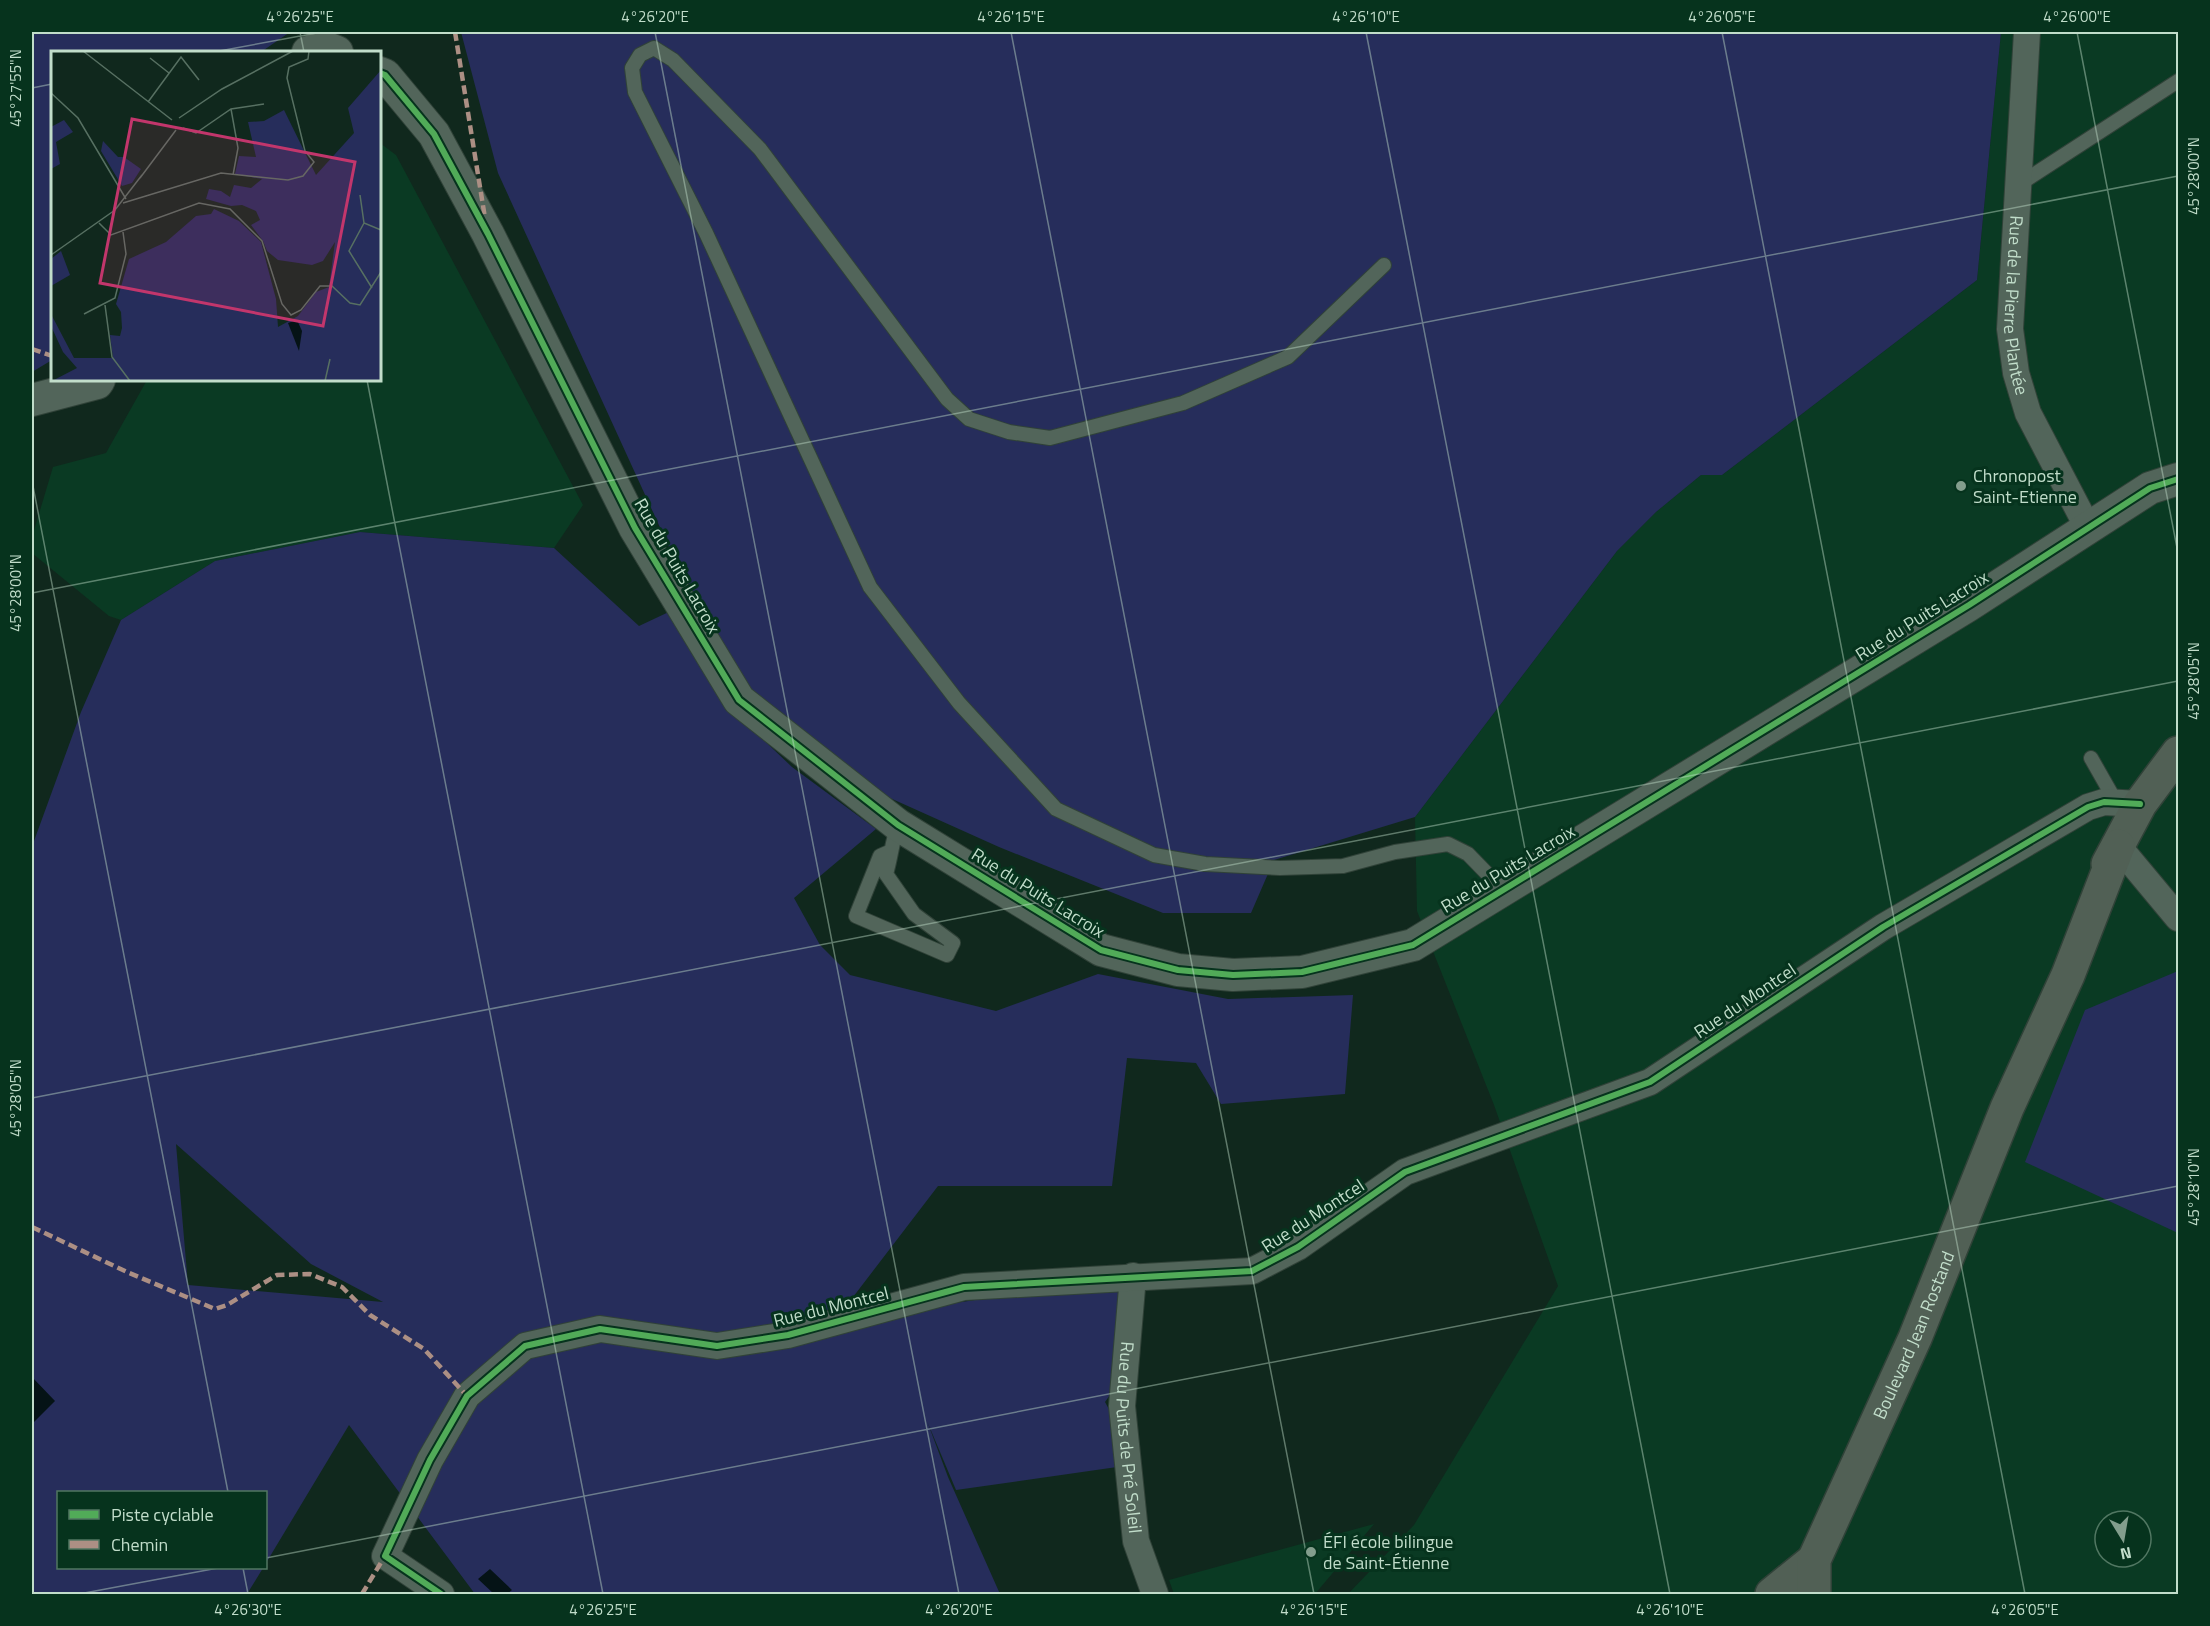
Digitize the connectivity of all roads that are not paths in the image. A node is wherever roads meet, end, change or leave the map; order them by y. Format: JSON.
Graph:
{"nodes":[{"id":1,"x":2027,"y":32,"type":"edge"},
{"id":2,"x":311,"y":51,"type":"edge"},
{"id":3,"x":335,"y":51,"type":"edge"},
{"id":4,"x":381,"y":73,"type":"edge"},
{"id":5,"x":2178,"y":81,"type":"edge"},
{"id":6,"x":2018,"y":185,"type":"junction"},
{"id":7,"x":1384,"y":265,"type":"dead end"},
{"id":8,"x":98,"y":381,"type":"edge"},
{"id":9,"x":32,"y":400,"type":"edge"},
{"id":10,"x":2178,"y":479,"type":"edge"},
{"id":11,"x":2088,"y":528,"type":"junction"},
{"id":12,"x":2178,"y":753,"type":"edge"},
{"id":13,"x":2091,"y":758,"type":"dead end"},
{"id":14,"x":2128,"y":803,"type":"junction"},
{"id":15,"x":893,"y":838,"type":"junction"},
{"id":16,"x":2118,"y":846,"type":"junction"},
{"id":17,"x":1503,"y":890,"type":"junction"},
{"id":18,"x":2178,"y":918,"type":"edge"},
{"id":19,"x":1133,"y":1276,"type":"junction"},
{"id":20,"x":1814,"y":1560,"type":"junction"},
{"id":21,"x":441,"y":1594,"type":"edge"},
{"id":22,"x":1155,"y":1594,"type":"edge"},
{"id":23,"x":1772,"y":1594,"type":"edge"},
{"id":24,"x":1814,"y":1594,"type":"edge"}],
"edges":[{"from":1,"to":6,"type":"street","name":"Rue de la Pierre Plantée"},
{"from":2,"to":3,"type":"street"},
{"from":4,"to":15,"type":"street","name":"Rue du Puits Lacroix"},
{"from":5,"to":6,"type":"lane"},
{"from":6,"to":11,"type":"street","name":"Rue de la Pierre Plantée"},
{"from":7,"to":17,"type":"lane"},
{"from":8,"to":9,"type":"street"},
{"from":10,"to":11,"type":"street","name":"Rue du Puits Lacroix"},
{"from":11,"to":17,"type":"street","name":"Rue du Puits Lacroix"},
{"from":12,"to":14,"type":"main road","name":"Boulevard Jean Rostand"},
{"from":13,"to":14,"type":"lane"},
{"from":14,"to":16,"type":"main road","name":"Boulevard Jean Rostand"},
{"from":14,"to":19,"type":"street","name":"Rue du Montcel"},
{"from":15,"to":15,"type":"lane"},
{"from":15,"to":17,"type":"street","name":"Rue du Puits Lacroix"},
{"from":16,"to":18,"type":"street"},
{"from":16,"to":20,"type":"main road","name":"Boulevard Jean Rostand"},
{"from":19,"to":21,"type":"street","name":"Rue du Montcel"},
{"from":19,"to":22,"type":"street","name":"Rue du Puits de Pré Soleil"},
{"from":20,"to":23,"type":"main road"},
{"from":20,"to":24,"type":"main road"}]}
